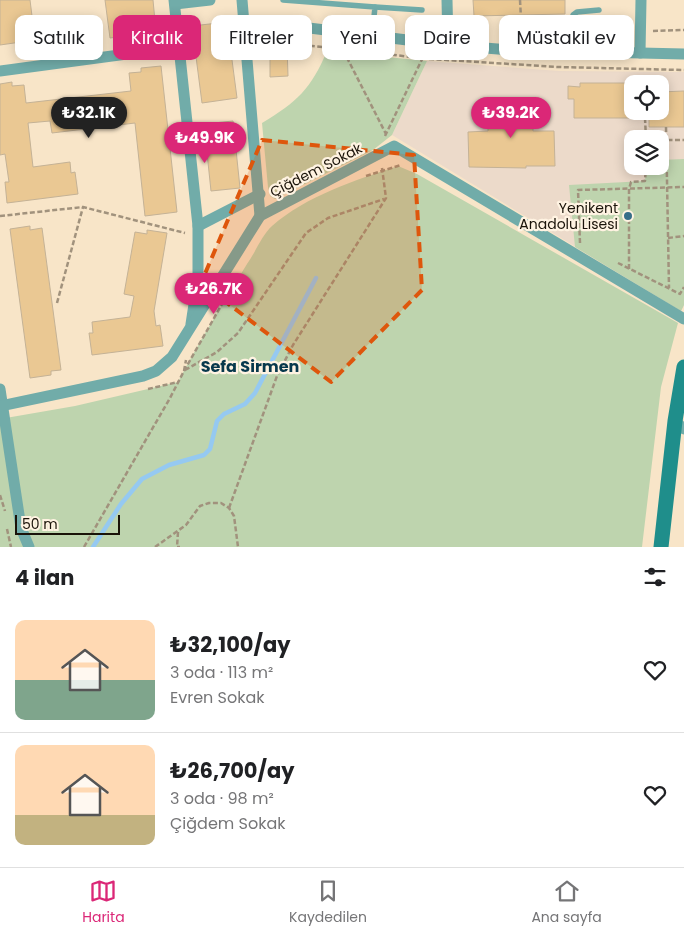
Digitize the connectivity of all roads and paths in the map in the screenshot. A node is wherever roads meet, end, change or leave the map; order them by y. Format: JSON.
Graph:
{"nodes":[{"id":1,"x":210,"y":0,"type":"edge"},
{"id":2,"x":242,"y":0,"type":"edge"},
{"id":3,"x":283,"y":0,"type":"edge"},
{"id":4,"x":448,"y":0,"type":"edge"},
{"id":5,"x":520,"y":0,"type":"edge"},
{"id":6,"x":641,"y":0,"type":"edge"},
{"id":7,"x":175,"y":2,"type":"edge"},
{"id":8,"x":375,"y":7,"type":"junction"},
{"id":9,"x":422,"y":10,"type":"dead end"},
{"id":10,"x":599,"y":10,"type":"dead end"},
{"id":11,"x":176,"y":15,"type":"edge"},
{"id":12,"x":244,"y":15,"type":"edge"},
{"id":13,"x":374,"y":15,"type":"edge"},
{"id":14,"x":448,"y":15,"type":"edge"},
{"id":15,"x":520,"y":15,"type":"edge"},
{"id":16,"x":573,"y":15,"type":"edge"},
{"id":17,"x":684,"y":30,"type":"edge"},
{"id":18,"x":634,"y":31,"type":"edge"},
{"id":19,"x":640,"y":31,"type":"junction"},
{"id":20,"x":634,"y":53,"type":"edge"},
{"id":21,"x":640,"y":53,"type":"junction"},
{"id":22,"x":684,"y":54,"type":"edge"},
{"id":23,"x":113,"y":56,"type":"edge"},
{"id":24,"x":180,"y":60,"type":"edge"},
{"id":25,"x":248,"y":60,"type":"edge"},
{"id":26,"x":347,"y":60,"type":"edge"},
{"id":27,"x":421,"y":60,"type":"edge"},
{"id":28,"x":452,"y":60,"type":"edge"},
{"id":29,"x":684,"y":70,"type":"edge"},
{"id":30,"x":0,"y":71,"type":"edge"},
{"id":31,"x":666,"y":127,"type":"dead end"},
{"id":32,"x":666,"y":130,"type":"edge"},
{"id":33,"x":386,"y":134,"type":"junction"},
{"id":34,"x":669,"y":140,"type":"edge"},
{"id":35,"x":684,"y":140,"type":"edge"},
{"id":36,"x":375,"y":156,"type":"junction"},
{"id":37,"x":410,"y":168,"type":"dead end"},
{"id":38,"x":383,"y":169,"type":"junction"},
{"id":39,"x":645,"y":175,"type":"edge"},
{"id":40,"x":668,"y":175,"type":"edge"},
{"id":41,"x":357,"y":180,"type":"dead end"},
{"id":42,"x":684,"y":187,"type":"edge"},
{"id":43,"x":668,"y":188,"type":"junction"},
{"id":44,"x":629,"y":189,"type":"junction"},
{"id":45,"x":260,"y":194,"type":"junction"},
{"id":46,"x":386,"y":198,"type":"junction"},
{"id":47,"x":83,"y":207,"type":"junction"},
{"id":48,"x":0,"y":216,"type":"edge"},
{"id":49,"x":260,"y":216,"type":"junction"},
{"id":50,"x":198,"y":232,"type":"junction"},
{"id":51,"x":684,"y":236,"type":"edge"},
{"id":52,"x":668,"y":238,"type":"junction"},
{"id":53,"x":580,"y":245,"type":"dead end"},
{"id":54,"x":613,"y":261,"type":"dead end"},
{"id":55,"x":629,"y":269,"type":"junction"},
{"id":56,"x":232,"y":287,"type":"dead end"},
{"id":57,"x":684,"y":287,"type":"edge"},
{"id":58,"x":669,"y":288,"type":"junction"},
{"id":59,"x":57,"y":303,"type":"dead end"},
{"id":60,"x":684,"y":319,"type":"edge"},
{"id":61,"x":190,"y":328,"type":"junction"},
{"id":62,"x":186,"y":354,"type":"dead end"},
{"id":63,"x":684,"y":367,"type":"edge"},
{"id":64,"x":184,"y":371,"type":"junction"},
{"id":65,"x":0,"y":389,"type":"edge"},
{"id":66,"x":1,"y":406,"type":"edge"},
{"id":67,"x":679,"y":425,"type":"edge"},
{"id":68,"x":229,"y":508,"type":"junction"},
{"id":69,"x":178,"y":530,"type":"junction"},
{"id":70,"x":29,"y":547,"type":"edge"},
{"id":71,"x":84,"y":547,"type":"edge"},
{"id":72,"x":155,"y":547,"type":"edge"},
{"id":73,"x":178,"y":547,"type":"edge"},
{"id":74,"x":238,"y":547,"type":"edge"},
{"id":75,"x":661,"y":547,"type":"edge"}],
"edges":[{"from":1,"to":7,"type":"street"},
{"from":2,"to":12,"type":"street"},
{"from":3,"to":8,"type":"lane"},
{"from":4,"to":14,"type":"street"},
{"from":5,"to":15,"type":"path"},
{"from":6,"to":19,"type":"street"},
{"from":7,"to":11,"type":"street"},
{"from":8,"to":9,"type":"lane"},
{"from":8,"to":13,"type":"lane"},
{"from":10,"to":16,"type":"lane"},
{"from":17,"to":19,"type":"path"},
{"from":18,"to":19,"type":"path"},
{"from":19,"to":21,"type":"street"},
{"from":20,"to":21,"type":"street"},
{"from":21,"to":22,"type":"street"},
{"from":23,"to":30,"type":"street"},
{"from":24,"to":50,"type":"street"},
{"from":25,"to":45,"type":"street"},
{"from":26,"to":33,"type":"path"},
{"from":27,"to":33,"type":"path"},
{"from":28,"to":29,"type":"path"},
{"from":31,"to":32,"type":"path"},
{"from":33,"to":36,"type":"path"},
{"from":34,"to":35,"type":"path"},
{"from":36,"to":38,"type":"path"},
{"from":36,"to":49,"type":"street","name":"Çiğdem Sokak"},
{"from":36,"to":60,"type":"street","name":"Çiğdem Sokak"},
{"from":37,"to":38,"type":"path"},
{"from":38,"to":41,"type":"path"},
{"from":38,"to":46,"type":"path"},
{"from":39,"to":44,"type":"path"},
{"from":40,"to":43,"type":"path"},
{"from":42,"to":43,"type":"path"},
{"from":43,"to":44,"type":"path"},
{"from":43,"to":52,"type":"path"},
{"from":44,"to":53,"type":"path"},
{"from":44,"to":55,"type":"path"},
{"from":45,"to":49,"type":"street"},
{"from":45,"to":50,"type":"street"},
{"from":46,"to":64,"type":"path"},
{"from":46,"to":68,"type":"path"},
{"from":47,"to":48,"type":"path"},
{"from":47,"to":50,"type":"path"},
{"from":47,"to":59,"type":"path"},
{"from":49,"to":61,"type":"street"},
{"from":50,"to":61,"type":"street"},
{"from":51,"to":52,"type":"path"},
{"from":52,"to":58,"type":"path"},
{"from":54,"to":55,"type":"path"},
{"from":55,"to":58,"type":"path"},
{"from":56,"to":64,"type":"path"},
{"from":57,"to":58,"type":"path"},
{"from":61,"to":66,"type":"street"},
{"from":62,"to":64,"type":"path"},
{"from":63,"to":67,"type":"street"},
{"from":64,"to":71,"type":"path"},
{"from":65,"to":66,"type":"street"},
{"from":66,"to":70,"type":"street"},
{"from":67,"to":75,"type":"street"},
{"from":68,"to":69,"type":"path"},
{"from":68,"to":74,"type":"path"},
{"from":69,"to":72,"type":"path"},
{"from":69,"to":73,"type":"path"}]}
